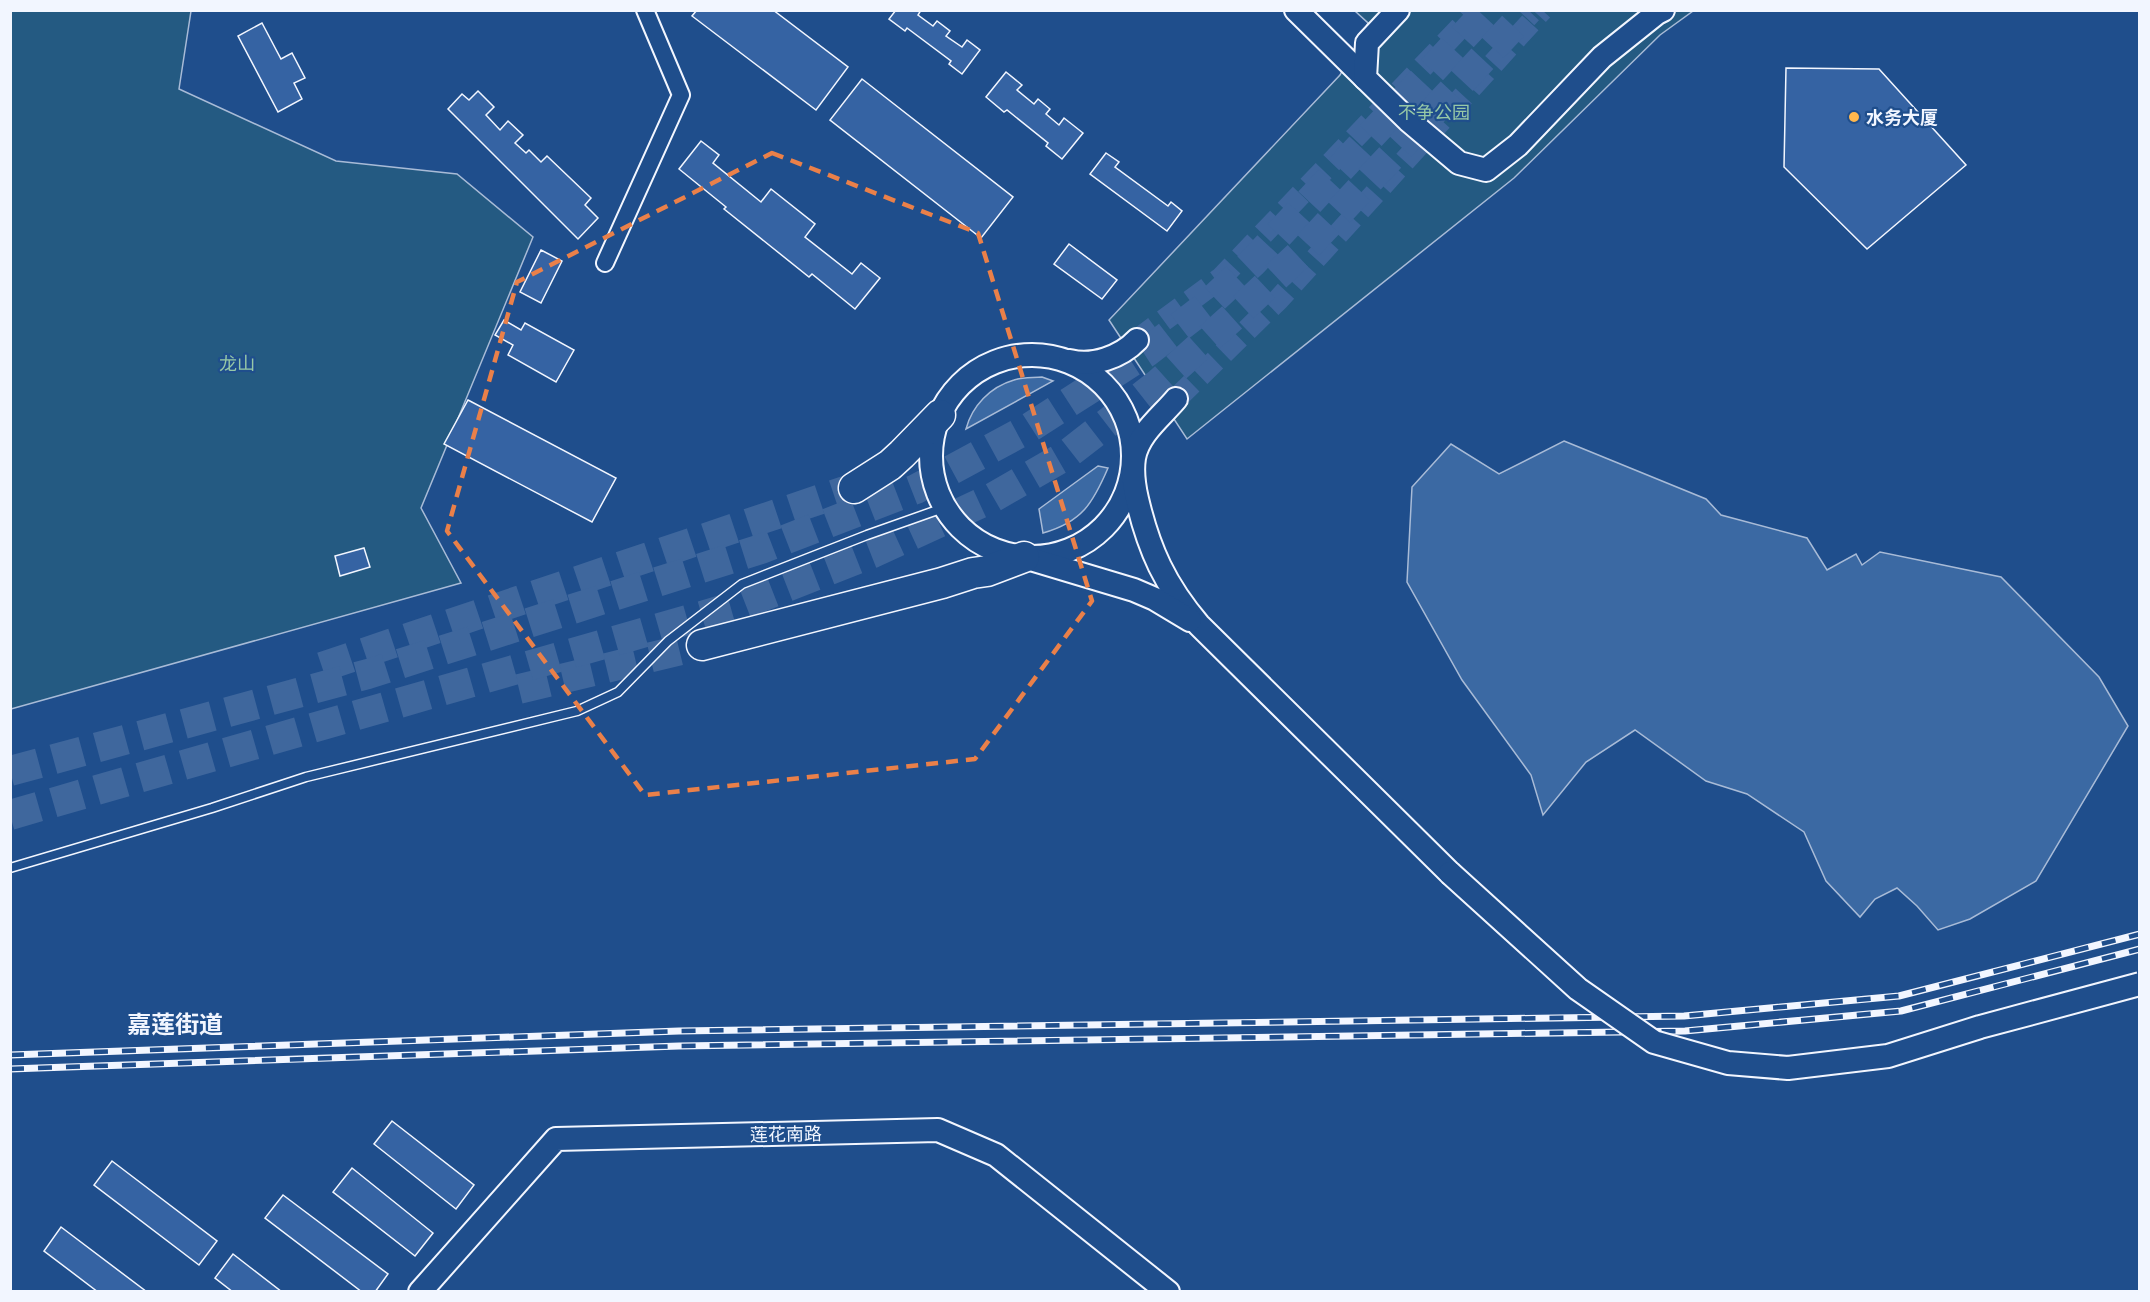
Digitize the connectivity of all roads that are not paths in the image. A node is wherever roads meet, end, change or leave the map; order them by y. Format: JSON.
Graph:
{"nodes":[{"id":1,"x":645,"y":10,"type":"edge"},
{"id":2,"x":1296,"y":10,"type":"edge"},
{"id":3,"x":1398,"y":10,"type":"edge"},
{"id":4,"x":1663,"y":10,"type":"edge"},
{"id":5,"x":1365,"y":78,"type":"junction"},
{"id":6,"x":605,"y":262,"type":"dead end"},
{"id":7,"x":1137,"y":340,"type":"tunnel mouth"},
{"id":8,"x":1067,"y":360,"type":"junction"},
{"id":9,"x":1176,"y":399,"type":"tunnel mouth"},
{"id":10,"x":940,"y":415,"type":"junction"},
{"id":11,"x":1134,"y":458,"type":"junction"},
{"id":12,"x":854,"y":488,"type":"tunnel mouth"},
{"id":13,"x":946,"y":507,"type":"junction"},
{"id":14,"x":1024,"y":557,"type":"junction"},
{"id":15,"x":1199,"y":625,"type":"junction"},
{"id":16,"x":702,"y":645,"type":"tunnel mouth"},
{"id":17,"x":10,"y":868,"type":"edge"},
{"id":18,"x":2139,"y":984,"type":"edge"},
{"id":19,"x":420,"y":1292,"type":"edge"},
{"id":20,"x":1168,"y":1292,"type":"edge"}],
"edges":[{"from":1,"to":6,"type":"street"},
{"from":2,"to":5,"type":"street"},
{"from":3,"to":5,"type":"street"},
{"from":4,"to":5,"type":"street"},
{"from":7,"to":8,"type":"street"},
{"from":8,"to":10,"type":"street"},
{"from":8,"to":11,"type":"street"},
{"from":9,"to":11,"type":"street"},
{"from":10,"to":12,"type":"highway"},
{"from":10,"to":13,"type":"street"},
{"from":11,"to":14,"type":"street"},
{"from":11,"to":15,"type":"street"},
{"from":13,"to":14,"type":"street"},
{"from":13,"to":17,"type":"lane"},
{"from":14,"to":15,"type":"street"},
{"from":14,"to":16,"type":"highway"},
{"from":15,"to":18,"type":"street","bridge":true},
{"from":19,"to":20,"type":"street","name":"莲花南路"}]}
